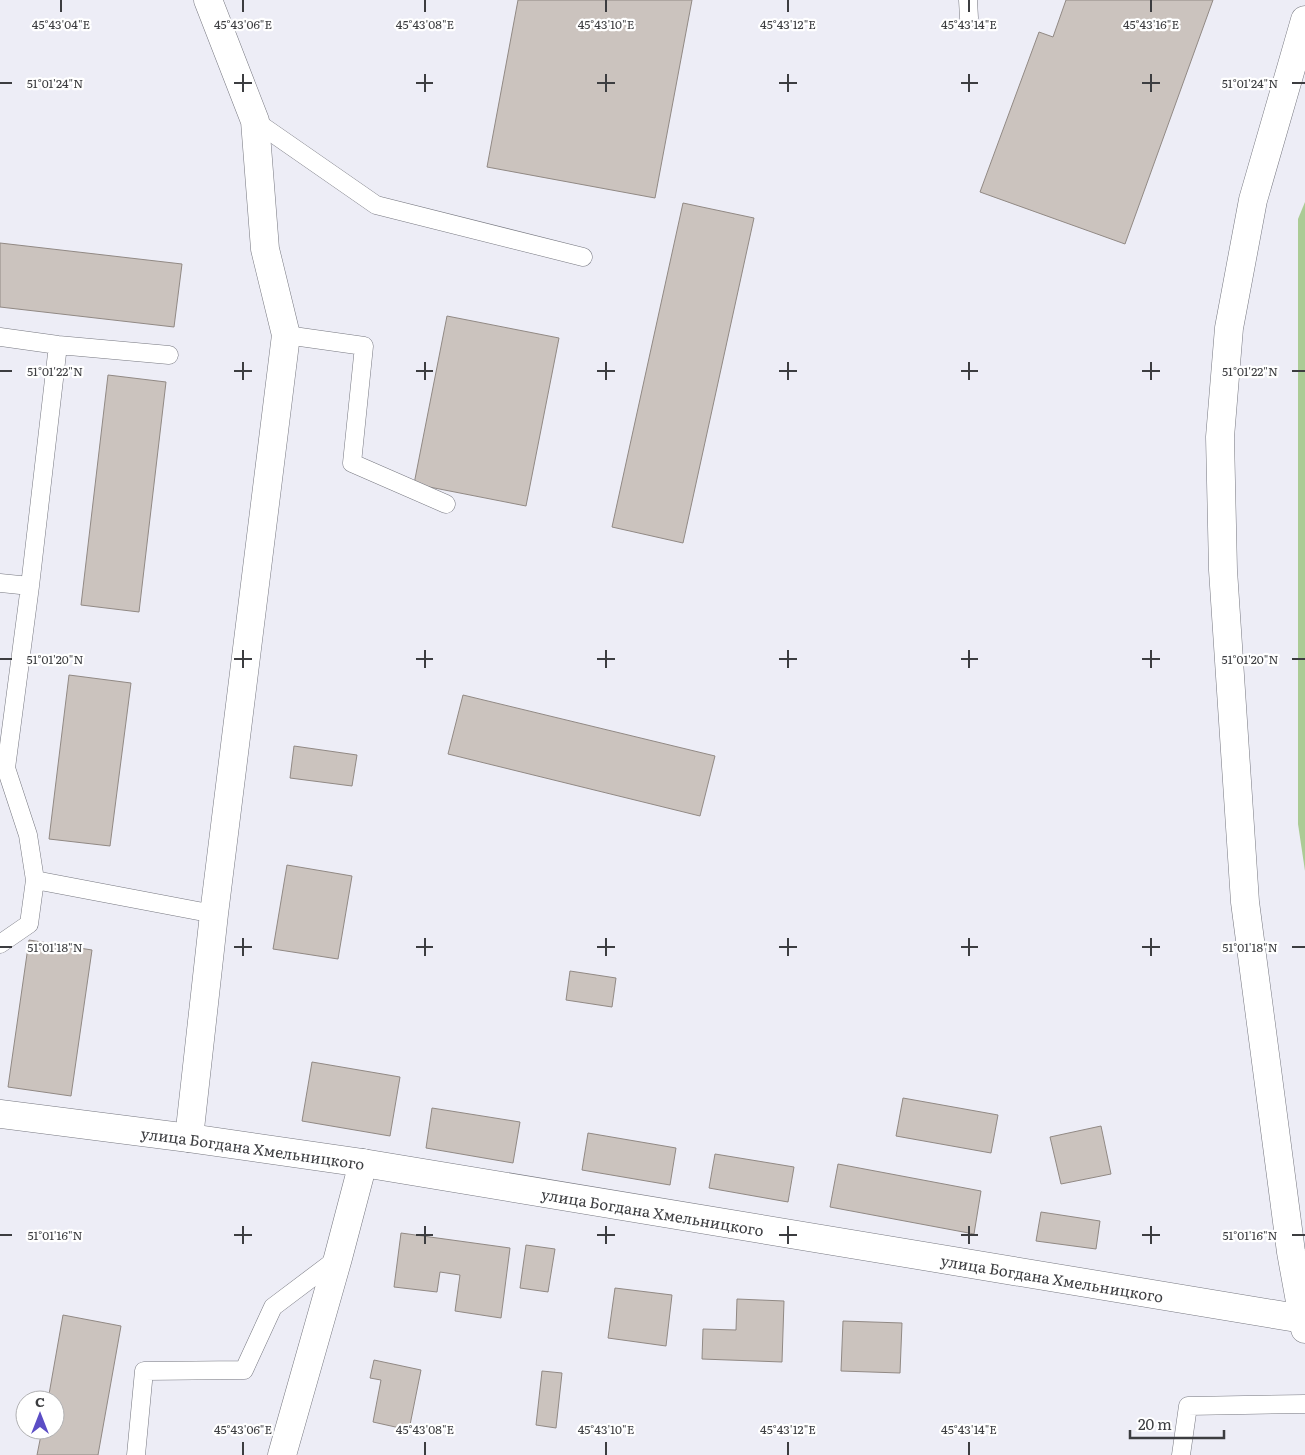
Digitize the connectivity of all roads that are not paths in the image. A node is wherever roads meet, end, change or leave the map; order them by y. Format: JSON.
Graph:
{"nodes":[{"id":1,"x":208,"y":0,"type":"edge"},
{"id":2,"x":1305,"y":20,"type":"edge"},
{"id":3,"x":255,"y":121,"type":"junction"},
{"id":4,"x":583,"y":257,"type":"dead end"},
{"id":5,"x":286,"y":335,"type":"junction"},
{"id":6,"x":0,"y":337,"type":"edge"},
{"id":7,"x":58,"y":345,"type":"junction"},
{"id":8,"x":169,"y":354,"type":"dead end"},
{"id":9,"x":446,"y":504,"type":"dead end"},
{"id":10,"x":0,"y":582,"type":"edge"},
{"id":11,"x":30,"y":586,"type":"junction"},
{"id":12,"x":3,"y":767,"type":"edge"},
{"id":13,"x":36,"y":880,"type":"junction"},
{"id":14,"x":214,"y":914,"type":"junction"},
{"id":15,"x":0,"y":944,"type":"edge"},
{"id":16,"x":0,"y":1114,"type":"edge"},
{"id":17,"x":189,"y":1138,"type":"junction"},
{"id":18,"x":363,"y":1163,"type":"junction"},
{"id":19,"x":338,"y":1258,"type":"junction"},
{"id":20,"x":1304,"y":1324,"type":"edge"},
{"id":21,"x":1305,"y":1404,"type":"edge"},
{"id":22,"x":136,"y":1455,"type":"edge"},
{"id":23,"x":282,"y":1455,"type":"edge"},
{"id":24,"x":1181,"y":1455,"type":"edge"}],
"edges":[{"from":1,"to":3,"type":"street"},
{"from":2,"to":20,"type":"street"},
{"from":3,"to":4,"type":"lane"},
{"from":3,"to":5,"type":"street"},
{"from":5,"to":9,"type":"lane"},
{"from":5,"to":14,"type":"street"},
{"from":6,"to":7,"type":"lane"},
{"from":7,"to":8,"type":"lane"},
{"from":7,"to":11,"type":"lane"},
{"from":10,"to":11,"type":"lane"},
{"from":11,"to":12,"type":"lane"},
{"from":12,"to":13,"type":"lane"},
{"from":13,"to":14,"type":"lane"},
{"from":13,"to":15,"type":"lane"},
{"from":14,"to":17,"type":"street"},
{"from":16,"to":17,"type":"street","name":"улица Богдана Хмельницкого"},
{"from":17,"to":18,"type":"street","name":"улица Богдана Хмельницкого"},
{"from":18,"to":19,"type":"street"},
{"from":18,"to":20,"type":"street","name":"улица Богдана Хмельницкого"},
{"from":19,"to":22,"type":"lane"},
{"from":19,"to":23,"type":"street"},
{"from":21,"to":24,"type":"lane"}]}
